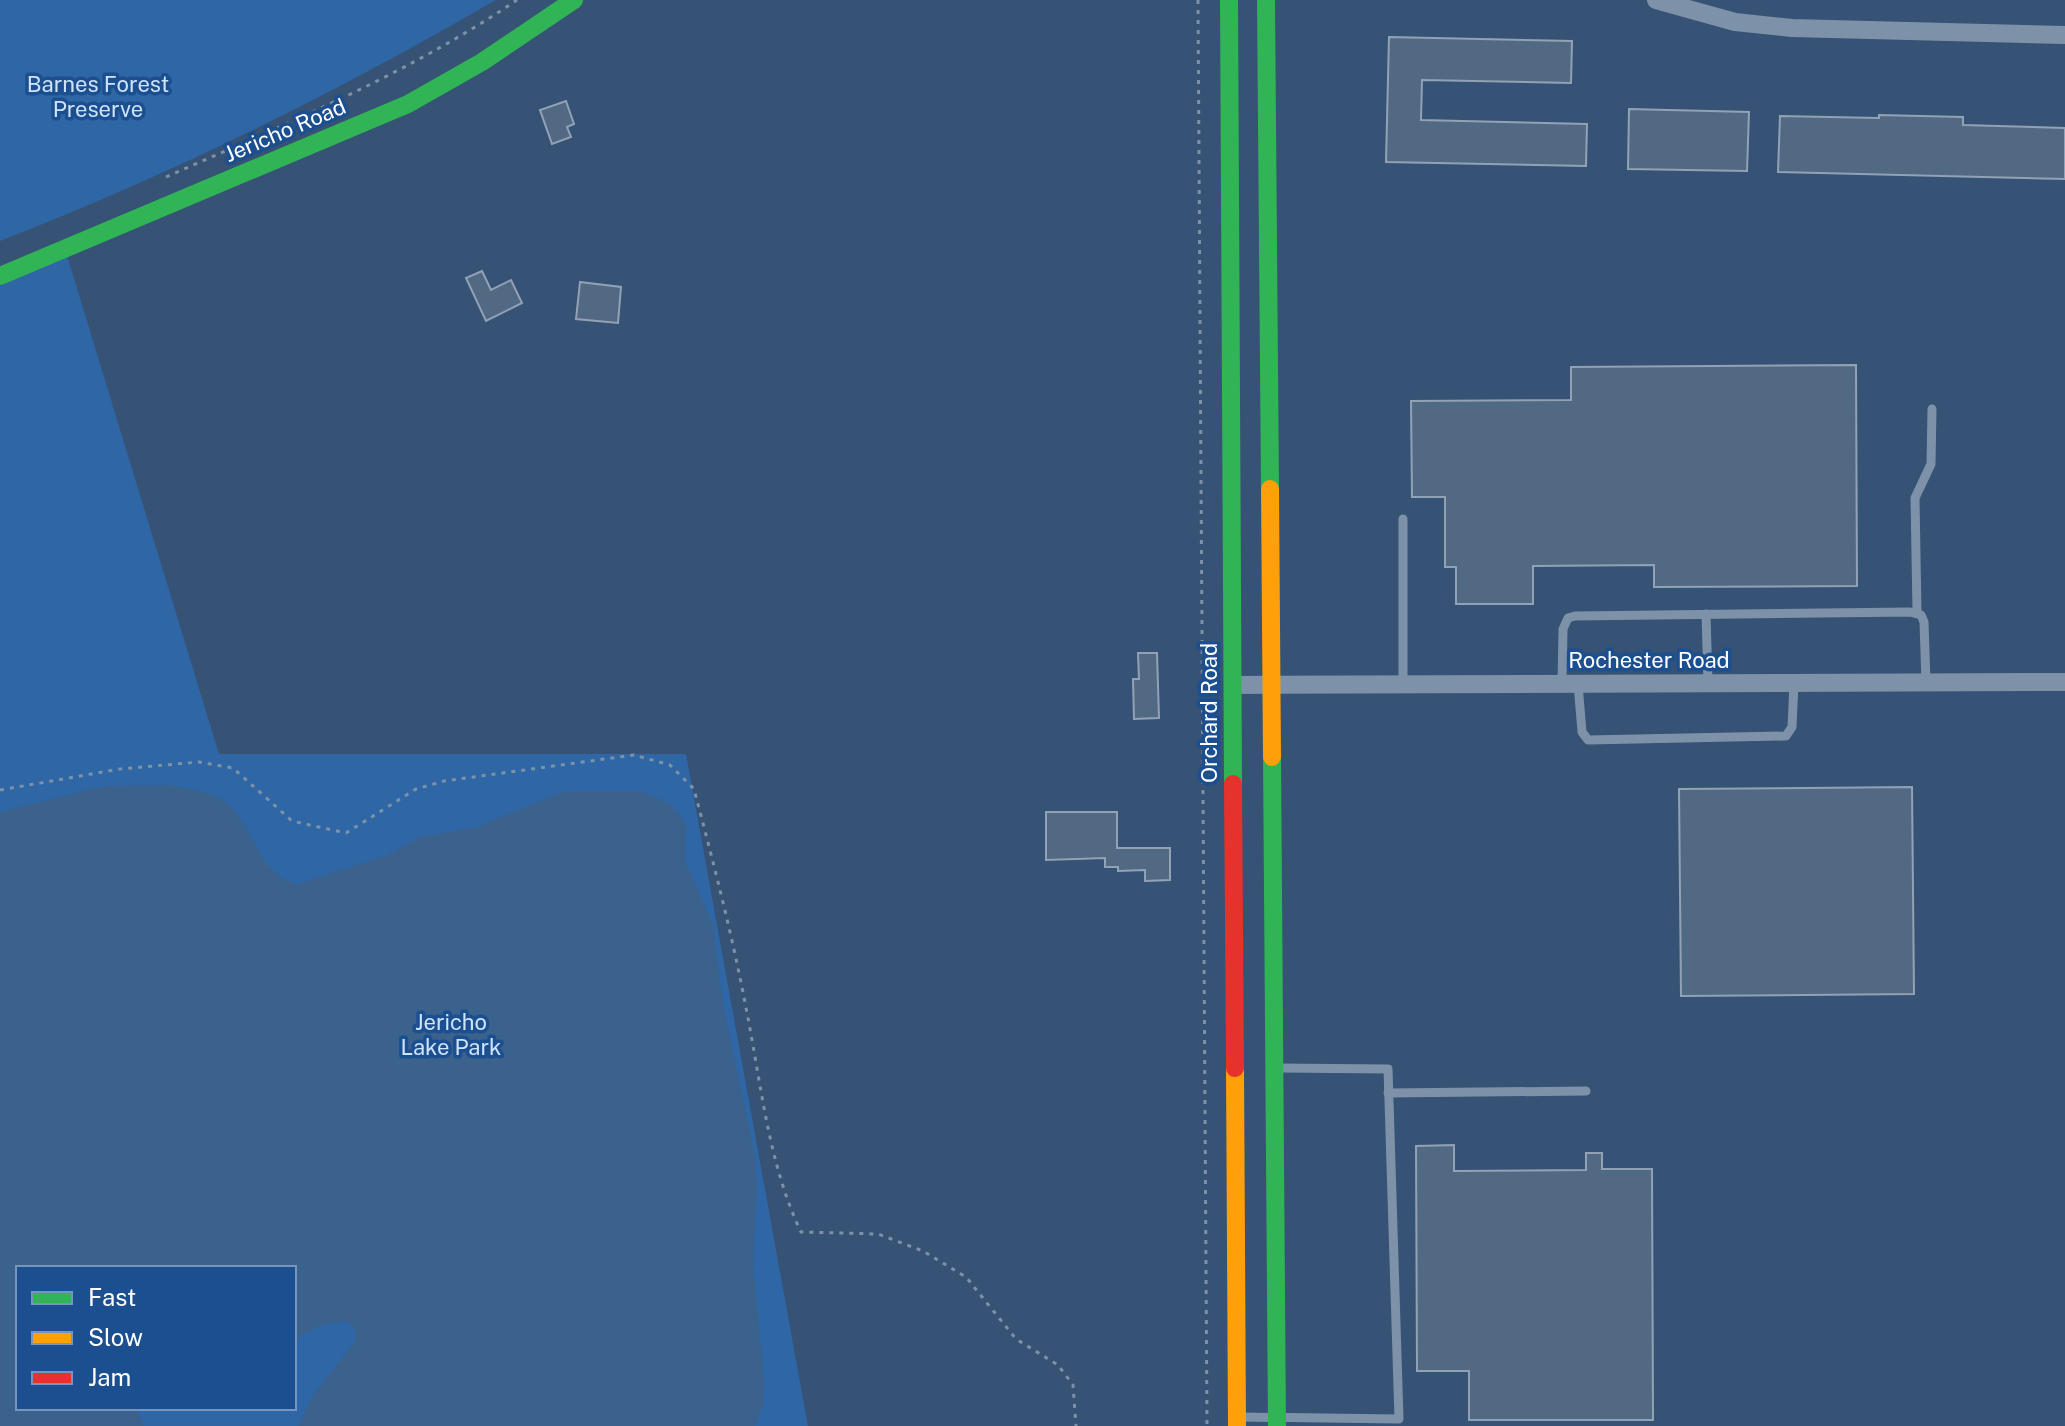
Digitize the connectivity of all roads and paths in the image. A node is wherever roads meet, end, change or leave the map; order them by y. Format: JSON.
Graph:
{"nodes":[{"id":1,"x":517,"y":0,"type":"edge"},
{"id":2,"x":574,"y":0,"type":"edge"},
{"id":3,"x":1198,"y":0,"type":"edge"},
{"id":4,"x":1229,"y":0,"type":"edge"},
{"id":5,"x":1266,"y":0,"type":"edge"},
{"id":6,"x":1282,"y":0,"type":"edge"},
{"id":7,"x":1656,"y":0,"type":"edge"},
{"id":8,"x":1266,"y":20,"type":"junction"},
{"id":9,"x":2065,"y":35,"type":"edge"},
{"id":10,"x":166,"y":177,"type":"dead end"},
{"id":11,"x":0,"y":276,"type":"edge"},
{"id":12,"x":1932,"y":409,"type":"dead end"},
{"id":13,"x":1403,"y":519,"type":"dead end"},
{"id":14,"x":1917,"y":612,"type":"junction"},
{"id":15,"x":1706,"y":614,"type":"junction"},
{"id":16,"x":2065,"y":682,"type":"edge"},
{"id":17,"x":1708,"y":683,"type":"junction"},
{"id":18,"x":1794,"y":683,"type":"junction"},
{"id":19,"x":1926,"y":683,"type":"junction"},
{"id":20,"x":1403,"y":684,"type":"junction"},
{"id":21,"x":1570,"y":684,"type":"junction"},
{"id":22,"x":1233,"y":685,"type":"junction"},
{"id":23,"x":1272,"y":685,"type":"junction"},
{"id":24,"x":0,"y":790,"type":"edge"},
{"id":25,"x":1275,"y":1068,"type":"junction"},
{"id":26,"x":1586,"y":1091,"type":"dead end"},
{"id":27,"x":1388,"y":1093,"type":"junction"},
{"id":28,"x":1237,"y":1421,"type":"edge"},
{"id":29,"x":1277,"y":1422,"type":"edge"},
{"id":30,"x":1076,"y":1426,"type":"edge"},
{"id":31,"x":1207,"y":1426,"type":"edge"}],
"edges":[{"from":1,"to":10,"type":"path"},
{"from":2,"to":11,"type":"main road","name":"Jericho Road"},
{"from":3,"to":31,"type":"path"},
{"from":4,"to":22,"type":"main road","name":"Orchard Road"},
{"from":5,"to":8,"type":"main road"},
{"from":6,"to":8,"type":"street"},
{"from":7,"to":9,"type":"street"},
{"from":8,"to":23,"type":"main road"},
{"from":12,"to":14,"type":"lane"},
{"from":13,"to":20,"type":"lane"},
{"from":14,"to":15,"type":"lane"},
{"from":14,"to":19,"type":"lane"},
{"from":15,"to":17,"type":"lane"},
{"from":15,"to":21,"type":"lane"},
{"from":16,"to":19,"type":"street","name":"Rochester Road"},
{"from":17,"to":18,"type":"street","name":"Rochester Road"},
{"from":17,"to":21,"type":"street","name":"Rochester Road"},
{"from":18,"to":19,"type":"street","name":"Rochester Road"},
{"from":18,"to":21,"type":"lane"},
{"from":20,"to":21,"type":"street","name":"Rochester Road"},
{"from":20,"to":23,"type":"street","name":"Rochester Road"},
{"from":22,"to":23,"type":"street","name":"Rochester Road"},
{"from":22,"to":28,"type":"main road","name":"Orchard Road"},
{"from":23,"to":25,"type":"main road"},
{"from":24,"to":30,"type":"path"},
{"from":25,"to":27,"type":"lane"},
{"from":25,"to":29,"type":"main road"},
{"from":26,"to":27,"type":"lane"},
{"from":27,"to":29,"type":"lane"},
{"from":28,"to":29,"type":"lane"}]}
